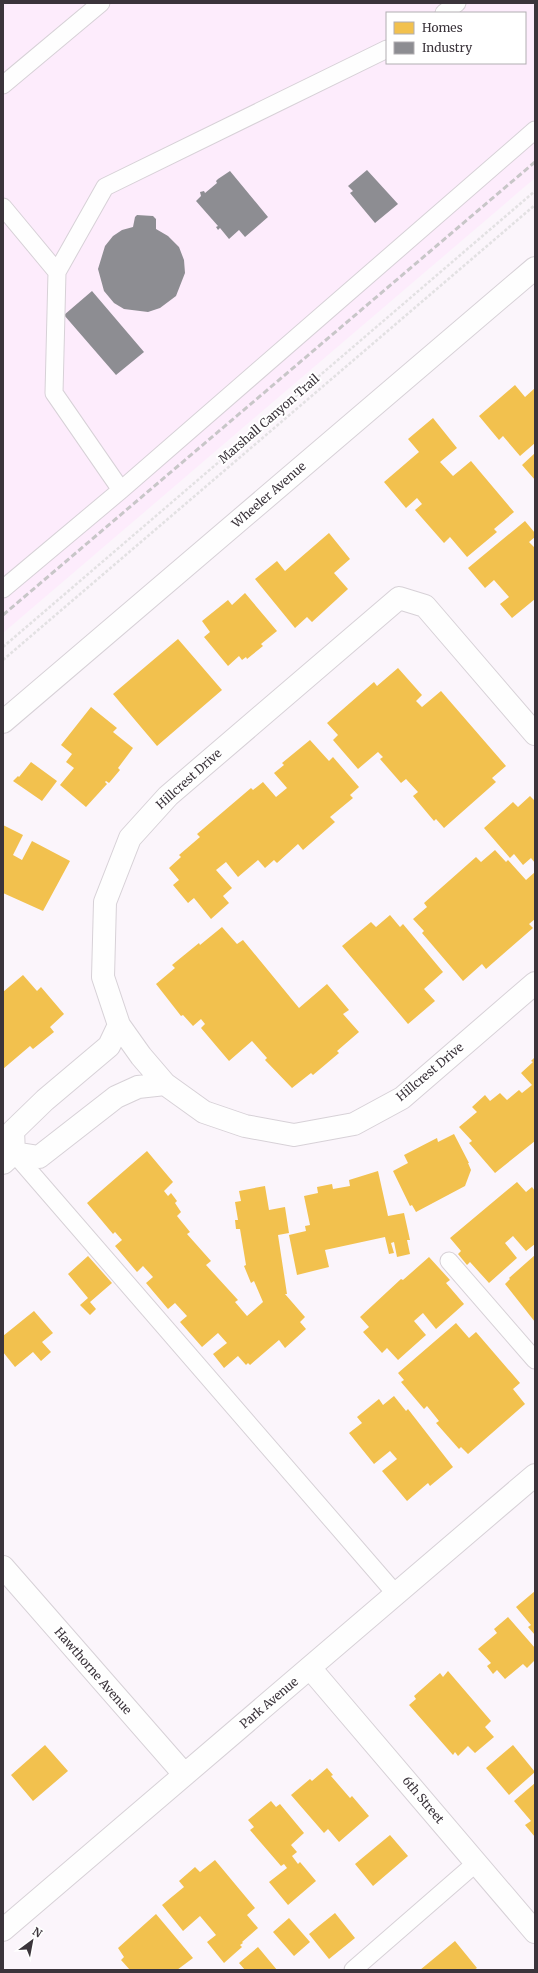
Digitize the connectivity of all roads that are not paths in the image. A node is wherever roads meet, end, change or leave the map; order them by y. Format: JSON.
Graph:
{"nodes":[{"id":1,"x":101,"y":3,"type":"edge"},
{"id":2,"x":386,"y":49,"type":"edge"},
{"id":3,"x":5,"y":80,"type":"edge"},
{"id":4,"x":535,"y":130,"type":"edge"},
{"id":5,"x":3,"y":207,"type":"edge"},
{"id":6,"x":535,"y":268,"type":"edge"},
{"id":7,"x":57,"y":272,"type":"junction"},
{"id":8,"x":122,"y":490,"type":"junction"},
{"id":9,"x":3,"y":589,"type":"edge"},
{"id":10,"x":3,"y":722,"type":"edge"},
{"id":11,"x":535,"y":734,"type":"edge"},
{"id":12,"x":535,"y":983,"type":"edge"},
{"id":13,"x":119,"y":1025,"type":"junction"},
{"id":14,"x":165,"y":1084,"type":"junction"},
{"id":15,"x":9,"y":1158,"type":"edge"},
{"id":16,"x":450,"y":1261,"type":"dead end"},
{"id":17,"x":535,"y":1360,"type":"edge"},
{"id":18,"x":535,"y":1475,"type":"edge"},
{"id":19,"x":3,"y":1567,"type":"edge"},
{"id":20,"x":396,"y":1594,"type":"junction"},
{"id":21,"x":310,"y":1668,"type":"junction"},
{"id":22,"x":184,"y":1774,"type":"junction"},
{"id":23,"x":476,"y":1863,"type":"junction"},
{"id":24,"x":3,"y":1930,"type":"edge"},
{"id":25,"x":535,"y":1932,"type":"edge"},
{"id":26,"x":353,"y":1970,"type":"edge"}],
"edges":[{"from":1,"to":3,"type":"lane"},
{"from":2,"to":7,"type":"lane"},
{"from":4,"to":8,"type":"lane"},
{"from":5,"to":7,"type":"lane"},
{"from":6,"to":10,"type":"street","name":"Wheeler Avenue"},
{"from":7,"to":8,"type":"lane"},
{"from":8,"to":9,"type":"lane"},
{"from":11,"to":13,"type":"street","name":"Hillcrest Drive"},
{"from":12,"to":14,"type":"street","name":"Hillcrest Drive"},
{"from":13,"to":14,"type":"street","name":"Hillcrest Drive"},
{"from":13,"to":15,"type":"street"},
{"from":14,"to":15,"type":"street"},
{"from":15,"to":20,"type":"lane"},
{"from":16,"to":17,"type":"lane"},
{"from":18,"to":20,"type":"street","name":"Park Avenue"},
{"from":19,"to":22,"type":"street","name":"Hawthorne Avenue"},
{"from":20,"to":21,"type":"street","name":"Park Avenue"},
{"from":21,"to":22,"type":"street","name":"Park Avenue"},
{"from":21,"to":23,"type":"street","name":"6th Street"},
{"from":22,"to":24,"type":"street","name":"Park Avenue"},
{"from":23,"to":25,"type":"street","name":"6th Street"},
{"from":23,"to":26,"type":"lane"}]}
